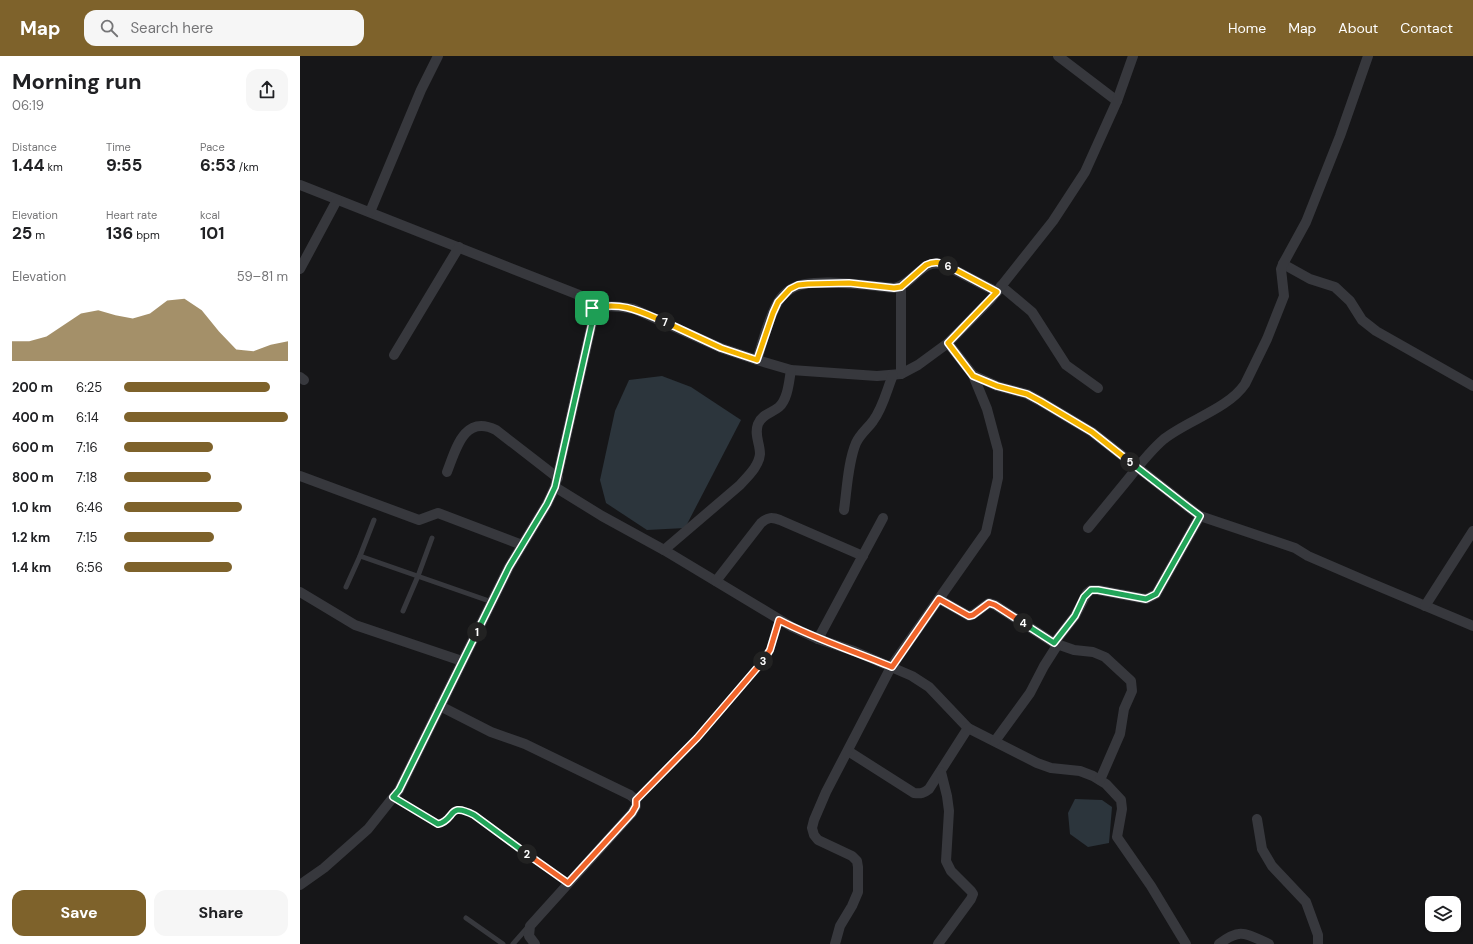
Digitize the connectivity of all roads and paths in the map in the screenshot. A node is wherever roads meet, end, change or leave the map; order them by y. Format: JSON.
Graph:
{"nodes":[{"id":1,"x":438,"y":56,"type":"edge"},
{"id":2,"x":1058,"y":56,"type":"edge"},
{"id":3,"x":1134,"y":56,"type":"edge"},
{"id":4,"x":1368,"y":56,"type":"edge"},
{"id":5,"x":1117,"y":101,"type":"junction"},
{"id":6,"x":300,"y":185,"type":"edge"},
{"id":7,"x":337,"y":200,"type":"junction"},
{"id":8,"x":370,"y":212,"type":"junction"},
{"id":9,"x":459,"y":247,"type":"junction"},
{"id":10,"x":1283,"y":264,"type":"junction"},
{"id":11,"x":300,"y":270,"type":"edge"},
{"id":12,"x":901,"y":287,"type":"junction"},
{"id":13,"x":999,"y":289,"type":"junction"},
{"id":14,"x":592,"y":308,"type":"junction"},
{"id":15,"x":948,"y":343,"type":"junction"},
{"id":16,"x":394,"y":355,"type":"dead end"},
{"id":17,"x":757,"y":360,"type":"junction"},
{"id":18,"x":791,"y":370,"type":"junction"},
{"id":19,"x":897,"y":374,"type":"junction"},
{"id":20,"x":973,"y":376,"type":"junction"},
{"id":21,"x":1473,"y":386,"type":"edge"},
{"id":22,"x":1098,"y":388,"type":"dead end"},
{"id":23,"x":1138,"y":467,"type":"junction"},
{"id":24,"x":447,"y":472,"type":"dead end"},
{"id":25,"x":300,"y":476,"type":"edge"},
{"id":26,"x":556,"y":482,"type":"junction"},
{"id":27,"x":844,"y":510,"type":"dead end"},
{"id":28,"x":1200,"y":516,"type":"junction"},
{"id":29,"x":883,"y":518,"type":"dead end"},
{"id":30,"x":374,"y":520,"type":"dead end"},
{"id":31,"x":1088,"y":528,"type":"dead end"},
{"id":32,"x":1473,"y":531,"type":"edge"},
{"id":33,"x":432,"y":538,"type":"dead end"},
{"id":34,"x":522,"y":545,"type":"junction"},
{"id":35,"x":664,"y":550,"type":"junction"},
{"id":36,"x":360,"y":556,"type":"junction"},
{"id":37,"x":863,"y":556,"type":"junction"},
{"id":38,"x":418,"y":576,"type":"junction"},
{"id":39,"x":716,"y":581,"type":"junction"},
{"id":40,"x":346,"y":587,"type":"dead end"},
{"id":41,"x":300,"y":592,"type":"edge"},
{"id":42,"x":939,"y":599,"type":"junction"},
{"id":43,"x":492,"y":602,"type":"junction"},
{"id":44,"x":1425,"y":606,"type":"junction"},
{"id":45,"x":403,"y":611,"type":"dead end"},
{"id":46,"x":779,"y":620,"type":"junction"},
{"id":47,"x":1473,"y":626,"type":"edge"},
{"id":48,"x":818,"y":639,"type":"junction"},
{"id":49,"x":1056,"y":644,"type":"junction"},
{"id":50,"x":462,"y":661,"type":"junction"},
{"id":51,"x":892,"y":667,"type":"junction"},
{"id":52,"x":440,"y":706,"type":"junction"},
{"id":53,"x":968,"y":728,"type":"junction"},
{"id":54,"x":995,"y":741,"type":"junction"},
{"id":55,"x":848,"y":750,"type":"junction"},
{"id":56,"x":941,"y":772,"type":"junction"},
{"id":57,"x":1100,"y":780,"type":"junction"},
{"id":58,"x":393,"y":797,"type":"junction"},
{"id":59,"x":636,"y":800,"type":"junction"},
{"id":60,"x":1257,"y":819,"type":"dead end"},
{"id":61,"x":568,"y":883,"type":"junction"},
{"id":62,"x":300,"y":885,"type":"edge"},
{"id":63,"x":466,"y":918,"type":"dead end"},
{"id":64,"x":530,"y":926,"type":"junction"},
{"id":65,"x":503,"y":944,"type":"edge"},
{"id":66,"x":513,"y":944,"type":"edge"},
{"id":67,"x":535,"y":944,"type":"edge"},
{"id":68,"x":835,"y":944,"type":"edge"},
{"id":69,"x":938,"y":944,"type":"edge"},
{"id":70,"x":1186,"y":944,"type":"edge"},
{"id":71,"x":1219,"y":944,"type":"edge"},
{"id":72,"x":1268,"y":944,"type":"edge"},
{"id":73,"x":1318,"y":944,"type":"edge"}],
"edges":[{"from":1,"to":8,"type":"street"},
{"from":2,"to":5,"type":"street"},
{"from":3,"to":5,"type":"street"},
{"from":4,"to":10,"type":"street"},
{"from":5,"to":13,"type":"street"},
{"from":6,"to":7,"type":"street"},
{"from":7,"to":8,"type":"street"},
{"from":7,"to":11,"type":"street"},
{"from":8,"to":9,"type":"street"},
{"from":9,"to":14,"type":"street"},
{"from":9,"to":16,"type":"street"},
{"from":10,"to":21,"type":"street"},
{"from":10,"to":23,"type":"street"},
{"from":12,"to":13,"type":"street"},
{"from":12,"to":17,"type":"street"},
{"from":12,"to":19,"type":"street"},
{"from":13,"to":15,"type":"street"},
{"from":13,"to":22,"type":"street"},
{"from":14,"to":17,"type":"street"},
{"from":14,"to":26,"type":"street"},
{"from":15,"to":19,"type":"street"},
{"from":15,"to":20,"type":"street"},
{"from":17,"to":18,"type":"street"},
{"from":18,"to":19,"type":"street"},
{"from":18,"to":35,"type":"street"},
{"from":19,"to":27,"type":"street"},
{"from":20,"to":23,"type":"street"},
{"from":20,"to":42,"type":"street"},
{"from":23,"to":28,"type":"street"},
{"from":23,"to":31,"type":"street"},
{"from":24,"to":26,"type":"street"},
{"from":25,"to":34,"type":"street"},
{"from":26,"to":34,"type":"street"},
{"from":26,"to":35,"type":"street"},
{"from":28,"to":44,"type":"street"},
{"from":28,"to":49,"type":"street"},
{"from":29,"to":37,"type":"street"},
{"from":30,"to":36,"type":"lane"},
{"from":32,"to":44,"type":"street"},
{"from":33,"to":38,"type":"lane"},
{"from":34,"to":43,"type":"street"},
{"from":35,"to":39,"type":"street"},
{"from":36,"to":38,"type":"lane"},
{"from":36,"to":40,"type":"lane"},
{"from":37,"to":39,"type":"street"},
{"from":37,"to":48,"type":"street"},
{"from":38,"to":43,"type":"lane"},
{"from":38,"to":45,"type":"lane"},
{"from":39,"to":46,"type":"street"},
{"from":41,"to":50,"type":"street"},
{"from":42,"to":49,"type":"street"},
{"from":42,"to":51,"type":"street"},
{"from":43,"to":50,"type":"street"},
{"from":44,"to":47,"type":"street"},
{"from":46,"to":48,"type":"street"},
{"from":46,"to":59,"type":"lane"},
{"from":48,"to":51,"type":"street"},
{"from":49,"to":54,"type":"street"},
{"from":49,"to":57,"type":"street"},
{"from":50,"to":52,"type":"street"},
{"from":51,"to":53,"type":"street"},
{"from":51,"to":55,"type":"street"},
{"from":52,"to":58,"type":"street"},
{"from":52,"to":59,"type":"street"},
{"from":53,"to":54,"type":"street"},
{"from":53,"to":56,"type":"street"},
{"from":54,"to":57,"type":"street"},
{"from":55,"to":56,"type":"street"},
{"from":55,"to":68,"type":"street"},
{"from":56,"to":69,"type":"street"},
{"from":57,"to":70,"type":"street"},
{"from":58,"to":61,"type":"lane"},
{"from":58,"to":62,"type":"street"},
{"from":59,"to":61,"type":"street"},
{"from":60,"to":73,"type":"street"},
{"from":61,"to":64,"type":"street"},
{"from":63,"to":65,"type":"lane"},
{"from":64,"to":66,"type":"lane"},
{"from":64,"to":67,"type":"street"},
{"from":71,"to":72,"type":"street"}]}
